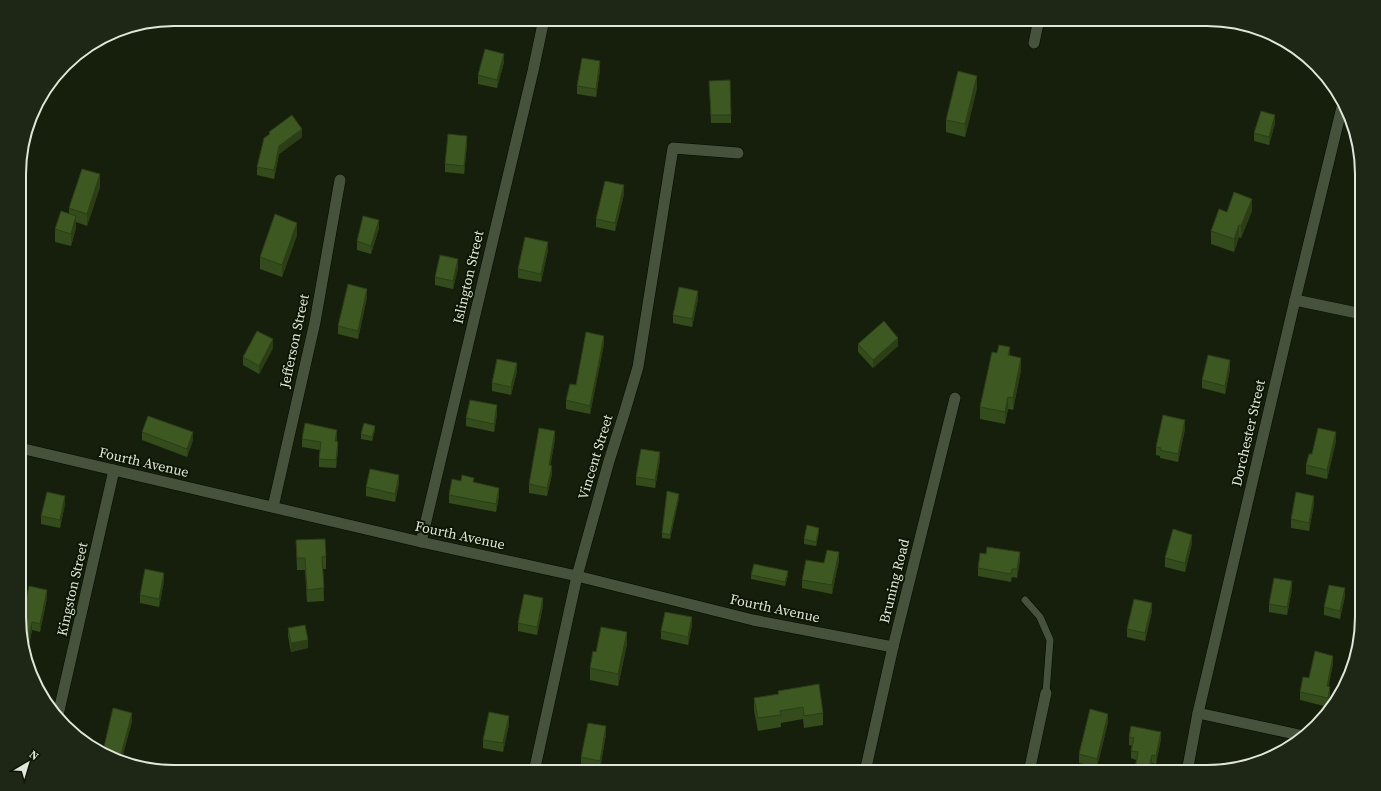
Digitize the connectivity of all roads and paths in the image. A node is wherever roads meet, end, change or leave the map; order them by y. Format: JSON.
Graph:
{"nodes":[{"id":1,"x":543,"y":26,"type":"edge"},
{"id":2,"x":1038,"y":26,"type":"edge"},
{"id":3,"x":1034,"y":43,"type":"dead end"},
{"id":4,"x":1341,"y":111,"type":"edge"},
{"id":5,"x":738,"y":153,"type":"dead end"},
{"id":6,"x":340,"y":180,"type":"dead end"},
{"id":7,"x":1295,"y":300,"type":"junction"},
{"id":8,"x":1355,"y":313,"type":"edge"},
{"id":9,"x":955,"y":398,"type":"dead end"},
{"id":10,"x":26,"y":449,"type":"edge"},
{"id":11,"x":114,"y":470,"type":"junction"},
{"id":12,"x":273,"y":507,"type":"junction"},
{"id":13,"x":421,"y":542,"type":"junction"},
{"id":14,"x":577,"y":576,"type":"junction"},
{"id":15,"x":1025,"y":600,"type":"dead end"},
{"id":16,"x":893,"y":647,"type":"junction"},
{"id":17,"x":1046,"y":693,"type":"joint"},
{"id":18,"x":59,"y":710,"type":"edge"},
{"id":19,"x":1198,"y":713,"type":"junction"},
{"id":20,"x":1297,"y":734,"type":"edge"},
{"id":21,"x":536,"y":765,"type":"edge"},
{"id":22,"x":867,"y":765,"type":"edge"},
{"id":23,"x":1031,"y":765,"type":"edge"},
{"id":24,"x":1187,"y":765,"type":"edge"}],
"edges":[{"from":1,"to":13,"type":"street","name":"Islington Street"},
{"from":2,"to":3,"type":"street"},
{"from":4,"to":7,"type":"street","name":"Dorchester Street"},
{"from":5,"to":14,"type":"street","name":"Vincent Street"},
{"from":6,"to":12,"type":"street","name":"Jefferson Street"},
{"from":7,"to":8,"type":"street"},
{"from":7,"to":19,"type":"street","name":"Dorchester Street"},
{"from":9,"to":16,"type":"street","name":"Bruning Road"},
{"from":10,"to":11,"type":"street","name":"Fourth Avenue"},
{"from":11,"to":12,"type":"street","name":"Fourth Avenue"},
{"from":11,"to":18,"type":"street","name":"Kingston Street"},
{"from":12,"to":13,"type":"street","name":"Fourth Avenue"},
{"from":13,"to":14,"type":"street","name":"Fourth Avenue"},
{"from":14,"to":16,"type":"street","name":"Fourth Avenue"},
{"from":14,"to":21,"type":"street","name":"Vincent Street"},
{"from":15,"to":17,"type":"lane"},
{"from":16,"to":22,"type":"street","name":"Bruning Road"},
{"from":17,"to":23,"type":"street"},
{"from":19,"to":20,"type":"street"},
{"from":19,"to":24,"type":"street","name":"Dorchester Street"}]}
